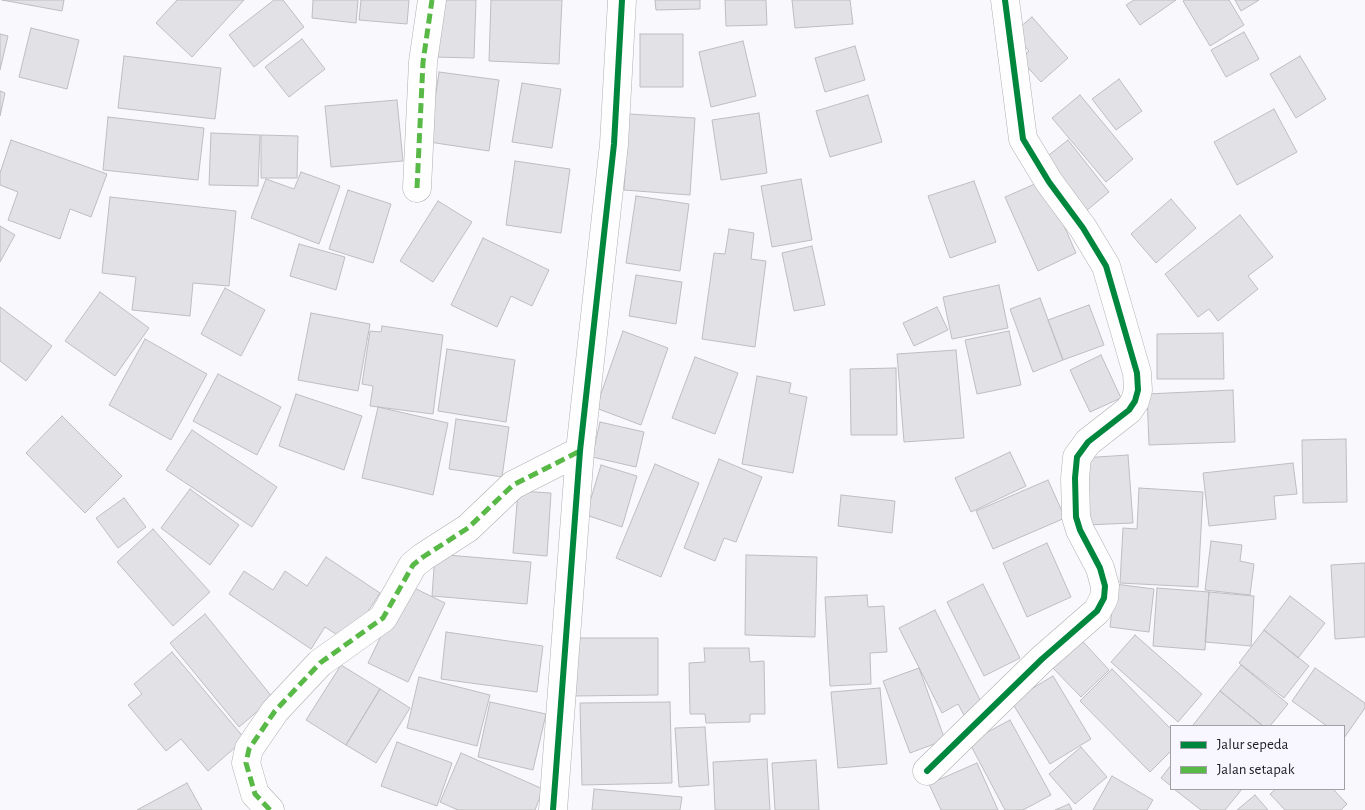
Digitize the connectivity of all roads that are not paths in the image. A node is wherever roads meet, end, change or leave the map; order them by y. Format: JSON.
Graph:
{"nodes":[{"id":1,"x":432,"y":0,"type":"edge"},
{"id":2,"x":622,"y":0,"type":"edge"},
{"id":3,"x":1005,"y":0,"type":"edge"},
{"id":4,"x":417,"y":188,"type":"dead end"},
{"id":5,"x":580,"y":451,"type":"junction"},
{"id":6,"x":927,"y":771,"type":"dead end"},
{"id":7,"x":270,"y":810,"type":"edge"},
{"id":8,"x":553,"y":810,"type":"edge"}],
"edges":[{"from":1,"to":4,"type":"street"},
{"from":2,"to":5,"type":"street"},
{"from":3,"to":6,"type":"street"},
{"from":5,"to":7,"type":"street"},
{"from":5,"to":8,"type":"street"}]}
